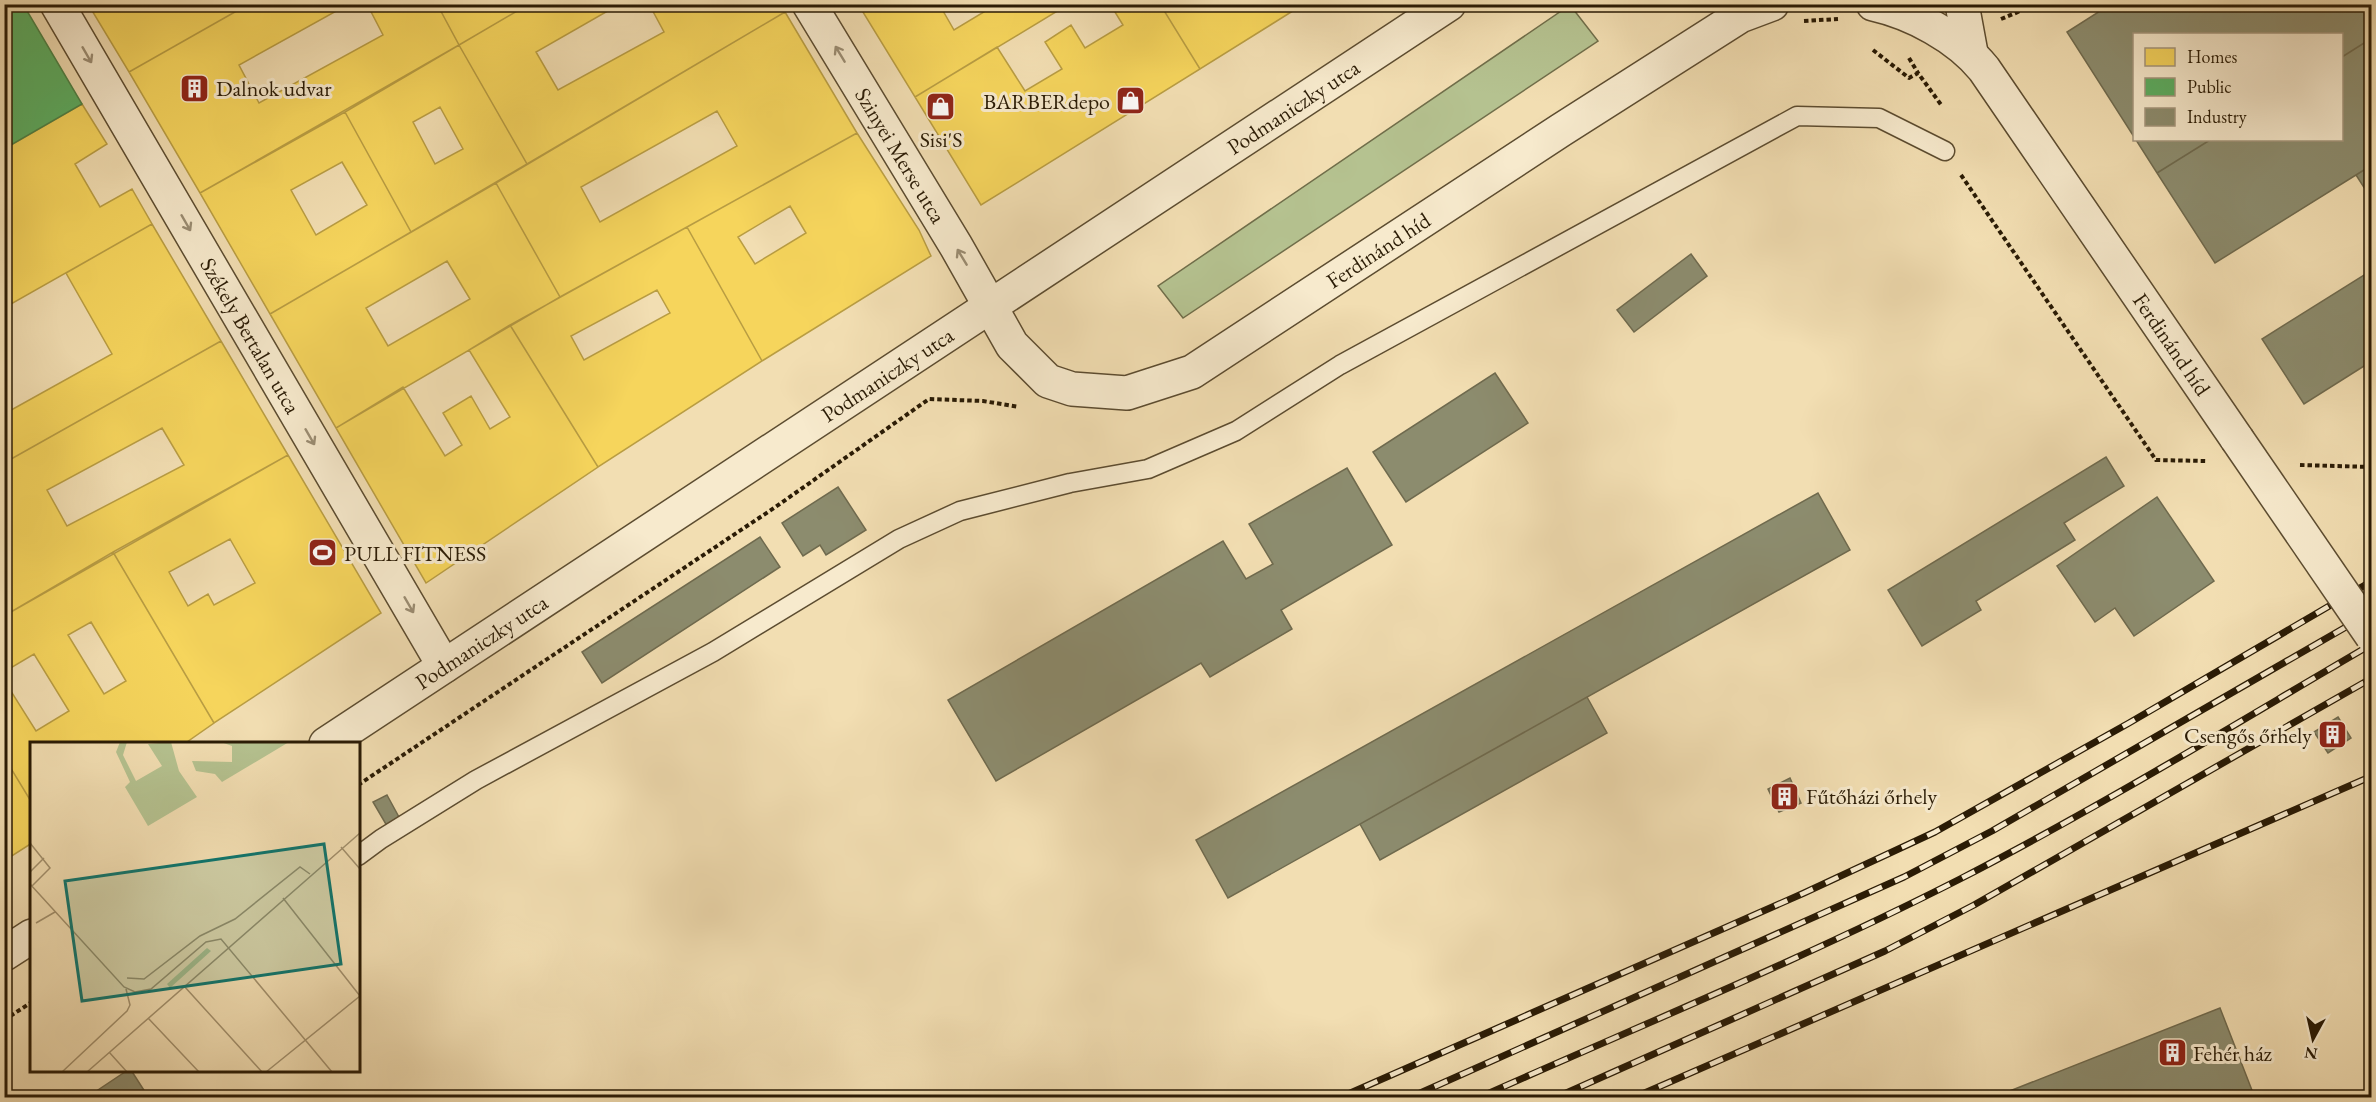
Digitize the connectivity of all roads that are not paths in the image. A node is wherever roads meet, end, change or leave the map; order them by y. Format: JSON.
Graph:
{"nodes":[{"id":1,"x":57,"y":4,"type":"edge"},
{"id":2,"x":809,"y":4,"type":"edge"},
{"id":3,"x":1772,"y":4,"type":"edge"},
{"id":4,"x":1873,"y":4,"type":"edge"},
{"id":5,"x":1962,"y":4,"type":"edge"},
{"id":6,"x":1447,"y":5,"type":"edge"},
{"id":7,"x":1978,"y":61,"type":"junction"},
{"id":8,"x":1945,"y":151,"type":"road end"},
{"id":9,"x":992,"y":308,"type":"junction"},
{"id":10,"x":2372,"y":636,"type":"edge"},
{"id":11,"x":444,"y":666,"type":"junction"},
{"id":12,"x":329,"y":742,"type":"edge"},
{"id":13,"x":360,"y":855,"type":"edge"},
{"id":14,"x":30,"y":937,"type":"edge"},
{"id":15,"x":4,"y":954,"type":"edge"}],
"edges":[{"from":1,"to":11,"type":"street","name":"Székely Bertalan utca","one_way":true},
{"from":9,"to":2,"type":"street","name":"Szinyei Merse utca","one_way":true},
{"from":3,"to":9,"type":"street","name":"Ferdinánd híd"},
{"from":4,"to":7,"type":"street","name":"Ferdinánd híd"},
{"from":5,"to":7,"type":"street","name":"Ferdinánd híd"},
{"from":6,"to":9,"type":"street","name":"Podmaniczky utca"},
{"from":7,"to":10,"type":"street","name":"Ferdinánd híd","bridge":true},
{"from":8,"to":13,"type":"lane"},
{"from":9,"to":11,"type":"street","name":"Podmaniczky utca"},
{"from":11,"to":12,"type":"street","name":"Podmaniczky utca"},
{"from":14,"to":15,"type":"street"}]}
